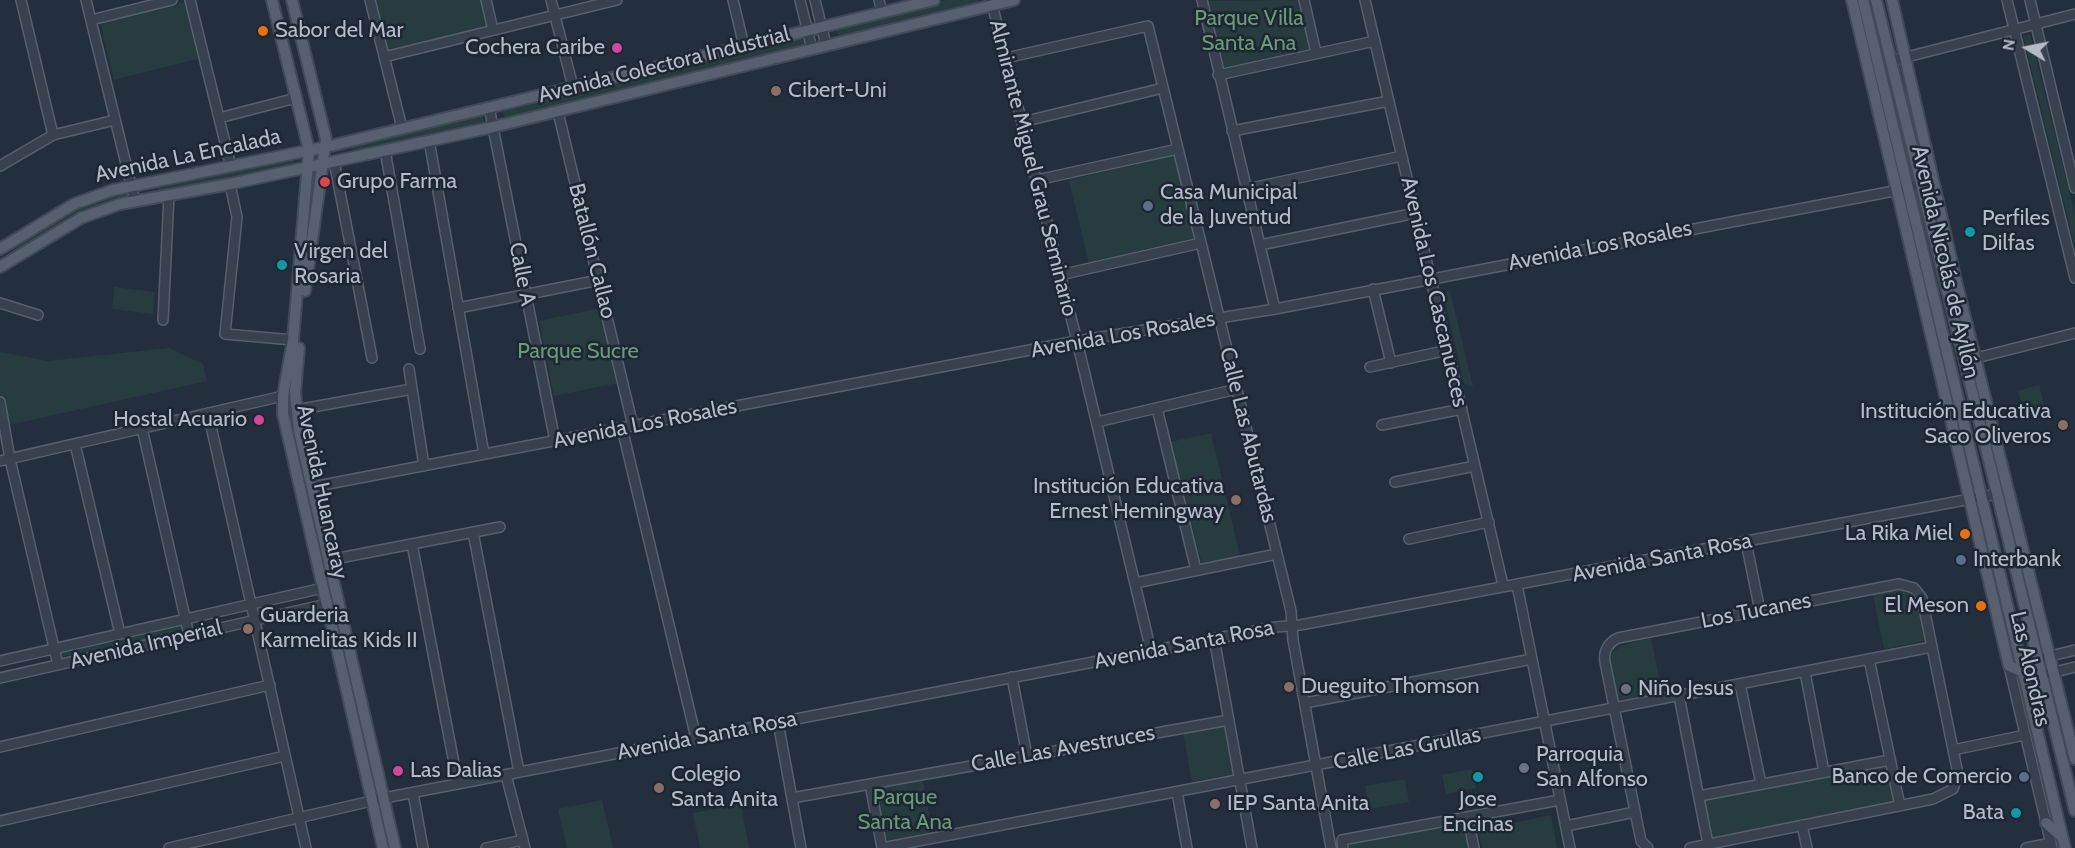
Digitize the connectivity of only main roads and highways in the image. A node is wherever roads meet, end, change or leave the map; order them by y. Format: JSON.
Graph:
{"nodes":[{"id":1,"x":272,"y":0,"type":"edge"},
{"id":2,"x":292,"y":0,"type":"edge"},
{"id":3,"x":934,"y":0,"type":"edge"},
{"id":4,"x":1014,"y":0,"type":"edge"},
{"id":5,"x":1852,"y":0,"type":"edge"},
{"id":6,"x":1863,"y":0,"type":"edge"},
{"id":7,"x":1876,"y":0,"type":"edge"},
{"id":8,"x":1892,"y":0,"type":"edge"},
{"id":9,"x":992,"y":3,"type":"edge"},
{"id":10,"x":326,"y":147,"type":"junction"},
{"id":11,"x":309,"y":150,"type":"junction"},
{"id":12,"x":322,"y":164,"type":"junction"},
{"id":13,"x":309,"y":167,"type":"junction"},
{"id":14,"x":1904,"y":189,"type":"junction"},
{"id":15,"x":1908,"y":228,"type":"junction"},
{"id":16,"x":1937,"y":243,"type":"junction"},
{"id":17,"x":0,"y":249,"type":"edge"},
{"id":18,"x":1923,"y":249,"type":"junction"},
{"id":19,"x":1,"y":264,"type":"edge"},
{"id":20,"x":1957,"y":285,"type":"junction"},
{"id":21,"x":1975,"y":499,"type":"junction"},
{"id":22,"x":2023,"y":672,"type":"junction"},
{"id":23,"x":2075,"y":759,"type":"edge"},
{"id":24,"x":2075,"y":811,"type":"edge"},
{"id":25,"x":2046,"y":823,"type":"road end"},
{"id":26,"x":2064,"y":843,"type":"edge"},
{"id":27,"x":383,"y":848,"type":"edge"},
{"id":28,"x":395,"y":848,"type":"edge"}],
"edges":[{"from":1,"to":11,"type":"main road","name":"Avenida Huancaray"},
{"from":2,"to":10,"type":"main road","name":"Avenida Huancaray"},
{"from":3,"to":10,"type":"main road","name":"Avenida Colectora Industrial"},
{"from":4,"to":9,"type":"main road","name":"Avenida Colectora Industrial"},
{"from":5,"to":14,"type":"main road","name":"Avenida Nicolás de Ayllón"},
{"from":6,"to":14,"type":"main road","name":"Avenida Nicolás de Ayllón"},
{"from":7,"to":16,"type":"main road","name":"Avenida Nicolás de Ayllón"},
{"from":8,"to":20,"type":"main road","name":"Avenida Nicolás de Ayllón"},
{"from":9,"to":12,"type":"main road","name":"Avenida Colectora Industrial"},
{"from":10,"to":11,"type":"main road","name":"Avenida La Encalada"},
{"from":10,"to":12,"type":"main road","name":"Avenida Huancaray"},
{"from":11,"to":13,"type":"main road","name":"Avenida Huancaray"},
{"from":11,"to":17,"type":"main road","name":"Avenida La Encalada"},
{"from":12,"to":13,"type":"main road","name":"Avenida La Encalada"},
{"from":12,"to":28,"type":"main road","name":"Avenida Huancaray"},
{"from":13,"to":19,"type":"main road","name":"Avenida La Encalada"},
{"from":13,"to":27,"type":"main road","name":"Avenida Huancaray"},
{"from":14,"to":15,"type":"main road","name":"Avenida Nicolás de Ayllón"},
{"from":14,"to":18,"type":"main road","name":"Avenida Nicolás de Ayllón"},
{"from":15,"to":18,"type":"main road"},
{"from":15,"to":21,"type":"main road","name":"Avenida Nicolás de Ayllón"},
{"from":16,"to":20,"type":"main road"},
{"from":16,"to":24,"type":"main road","name":"Avenida Nicolás de Ayllón"},
{"from":18,"to":21,"type":"main road","name":"Avenida Nicolás de Ayllón"},
{"from":20,"to":23,"type":"main road","name":"Avenida Nicolás de Ayllón"},
{"from":21,"to":22,"type":"main road","name":"Avenida Nicolás de Ayllón"},
{"from":21,"to":22,"type":"main road","name":"Las Alondras"},
{"from":22,"to":26,"type":"main road","name":"Avenida Nicolás de Ayllón"},
{"from":25,"to":26,"type":"main road"}]}
